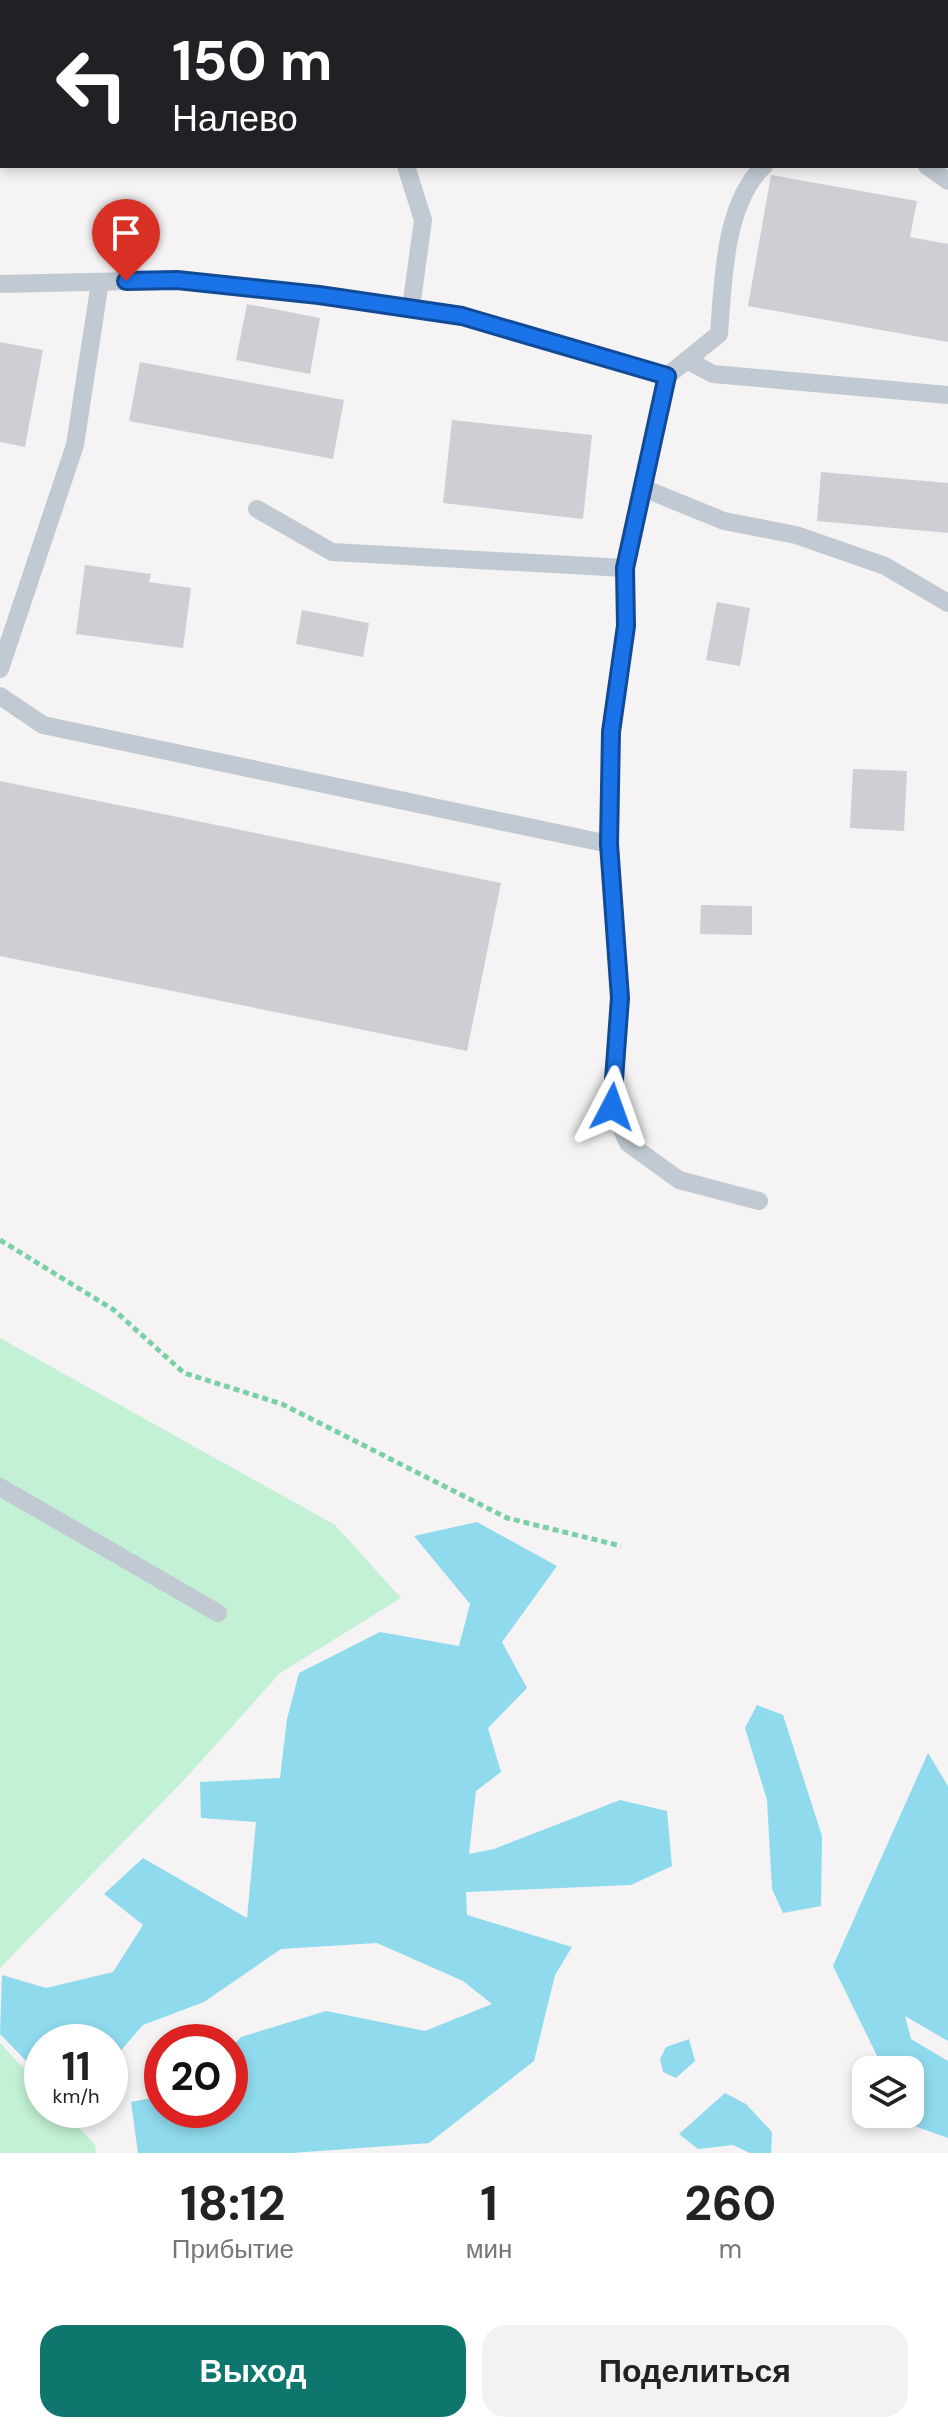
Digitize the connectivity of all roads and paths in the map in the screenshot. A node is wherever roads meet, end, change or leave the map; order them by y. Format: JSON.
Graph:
{"nodes":[{"id":1,"x":407,"y":168,"type":"edge"},
{"id":2,"x":762,"y":168,"type":"edge"},
{"id":3,"x":930,"y":168,"type":"edge"},
{"id":4,"x":948,"y":181,"type":"edge"},
{"id":5,"x":100,"y":282,"type":"junction"},
{"id":6,"x":0,"y":284,"type":"edge"},
{"id":7,"x":411,"y":308,"type":"junction"},
{"id":8,"x":687,"y":360,"type":"junction"},
{"id":9,"x":667,"y":376,"type":"junction"},
{"id":10,"x":948,"y":395,"type":"edge"},
{"id":11,"x":643,"y":488,"type":"junction"},
{"id":12,"x":257,"y":509,"type":"dead end"},
{"id":13,"x":625,"y":568,"type":"junction"},
{"id":14,"x":948,"y":603,"type":"edge"},
{"id":15,"x":0,"y":669,"type":"edge"},
{"id":16,"x":0,"y":696,"type":"edge"},
{"id":17,"x":609,"y":844,"type":"junction"},
{"id":18,"x":759,"y":1201,"type":"dead end"},
{"id":19,"x":0,"y":1240,"type":"edge"},
{"id":20,"x":0,"y":1487,"type":"edge"},
{"id":21,"x":621,"y":1546,"type":"dead end"},
{"id":22,"x":218,"y":1613,"type":"dead end"}],
"edges":[{"from":1,"to":7,"type":"lane"},
{"from":2,"to":8,"type":"lane"},
{"from":3,"to":4,"type":"lane"},
{"from":5,"to":6,"type":"lane"},
{"from":5,"to":7,"type":"lane"},
{"from":5,"to":15,"type":"lane"},
{"from":7,"to":9,"type":"lane"},
{"from":8,"to":9,"type":"lane"},
{"from":8,"to":10,"type":"lane"},
{"from":9,"to":11,"type":"lane"},
{"from":11,"to":13,"type":"lane"},
{"from":11,"to":14,"type":"lane"},
{"from":12,"to":13,"type":"lane"},
{"from":13,"to":17,"type":"lane"},
{"from":16,"to":17,"type":"lane"},
{"from":17,"to":18,"type":"lane"},
{"from":19,"to":21,"type":"path"},
{"from":20,"to":22,"type":"lane"}]}
